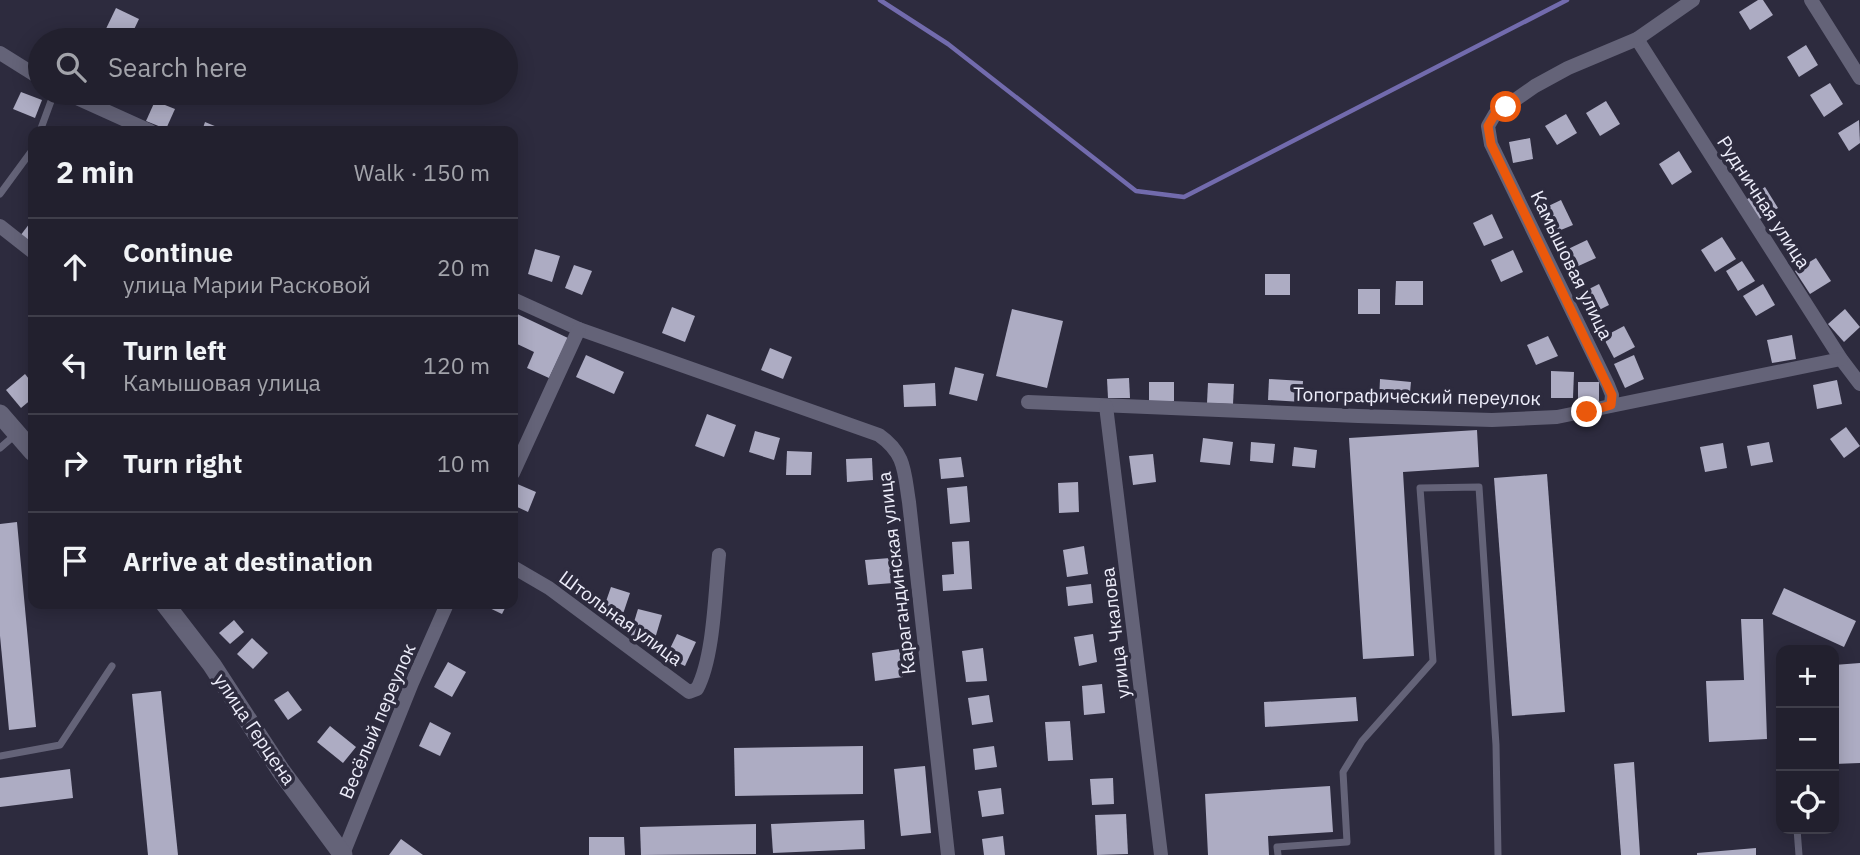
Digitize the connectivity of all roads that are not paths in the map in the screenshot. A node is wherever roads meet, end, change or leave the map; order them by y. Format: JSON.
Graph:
{"nodes":[{"id":1,"x":1693,"y":0,"type":"edge"},
{"id":2,"x":1811,"y":0,"type":"edge"},
{"id":3,"x":1637,"y":39,"type":"junction"},
{"id":4,"x":0,"y":53,"type":"edge"},
{"id":5,"x":28,"y":70,"type":"edge"},
{"id":6,"x":1860,"y":78,"type":"edge"},
{"id":7,"x":50,"y":105,"type":"edge"},
{"id":8,"x":93,"y":105,"type":"edge"},
{"id":9,"x":42,"y":126,"type":"edge"},
{"id":10,"x":139,"y":126,"type":"edge"},
{"id":11,"x":28,"y":156,"type":"edge"},
{"id":12,"x":0,"y":194,"type":"edge"},
{"id":13,"x":0,"y":226,"type":"edge"},
{"id":14,"x":28,"y":248,"type":"edge"},
{"id":15,"x":518,"y":301,"type":"edge"},
{"id":16,"x":579,"y":329,"type":"junction"},
{"id":17,"x":1841,"y":359,"type":"junction"},
{"id":18,"x":1860,"y":384,"type":"edge"},
{"id":19,"x":1028,"y":402,"type":"dead end"},
{"id":20,"x":1611,"y":405,"type":"junction"},
{"id":21,"x":1107,"y":406,"type":"junction"},
{"id":22,"x":0,"y":414,"type":"edge"},
{"id":23,"x":17,"y":434,"type":"junction"},
{"id":24,"x":28,"y":446,"type":"edge"},
{"id":25,"x":0,"y":449,"type":"edge"},
{"id":26,"x":518,"y":462,"type":"edge"},
{"id":27,"x":719,"y":555,"type":"dead end"},
{"id":28,"x":518,"y":570,"type":"edge"},
{"id":29,"x":169,"y":609,"type":"edge"},
{"id":30,"x":445,"y":609,"type":"edge"},
{"id":31,"x":112,"y":666,"type":"dead end"},
{"id":32,"x":0,"y":756,"type":"edge"},
{"id":33,"x":1797,"y":834,"type":"edge"},
{"id":34,"x":343,"y":855,"type":"edge"},
{"id":35,"x":948,"y":855,"type":"edge"},
{"id":36,"x":1161,"y":855,"type":"edge"},
{"id":37,"x":1278,"y":855,"type":"edge"},
{"id":38,"x":1498,"y":855,"type":"edge"},
{"id":39,"x":1799,"y":855,"type":"edge"}],
"edges":[{"from":1,"to":3,"type":"street"},
{"from":2,"to":6,"type":"street"},
{"from":3,"to":17,"type":"street","name":"Рудничная улица"},
{"from":3,"to":20,"type":"street","name":"Камышовая улица"},
{"from":4,"to":5,"type":"street"},
{"from":7,"to":9,"type":"lane"},
{"from":8,"to":10,"type":"street"},
{"from":11,"to":12,"type":"lane"},
{"from":13,"to":14,"type":"street"},
{"from":15,"to":16,"type":"street","name":"Карагандинская улица"},
{"from":16,"to":26,"type":"street"},
{"from":16,"to":35,"type":"street","name":"Карагандинская улица"},
{"from":17,"to":18,"type":"street","name":"Рудничная улица"},
{"from":17,"to":20,"type":"street","name":"Топографический переулок"},
{"from":19,"to":21,"type":"street","name":"Топографический переулок"},
{"from":20,"to":21,"type":"street","name":"Топографический переулок"},
{"from":21,"to":36,"type":"street","name":"улица Чкалова"},
{"from":22,"to":23,"type":"main road"},
{"from":23,"to":24,"type":"main road"},
{"from":23,"to":25,"type":"lane"},
{"from":27,"to":28,"type":"street","name":"Штольная улица"},
{"from":29,"to":34,"type":"main road","name":"улица Герцена"},
{"from":30,"to":34,"type":"street","name":"Весёлый переулок"},
{"from":31,"to":32,"type":"lane"},
{"from":33,"to":39,"type":"lane"},
{"from":37,"to":38,"type":"lane"}]}
